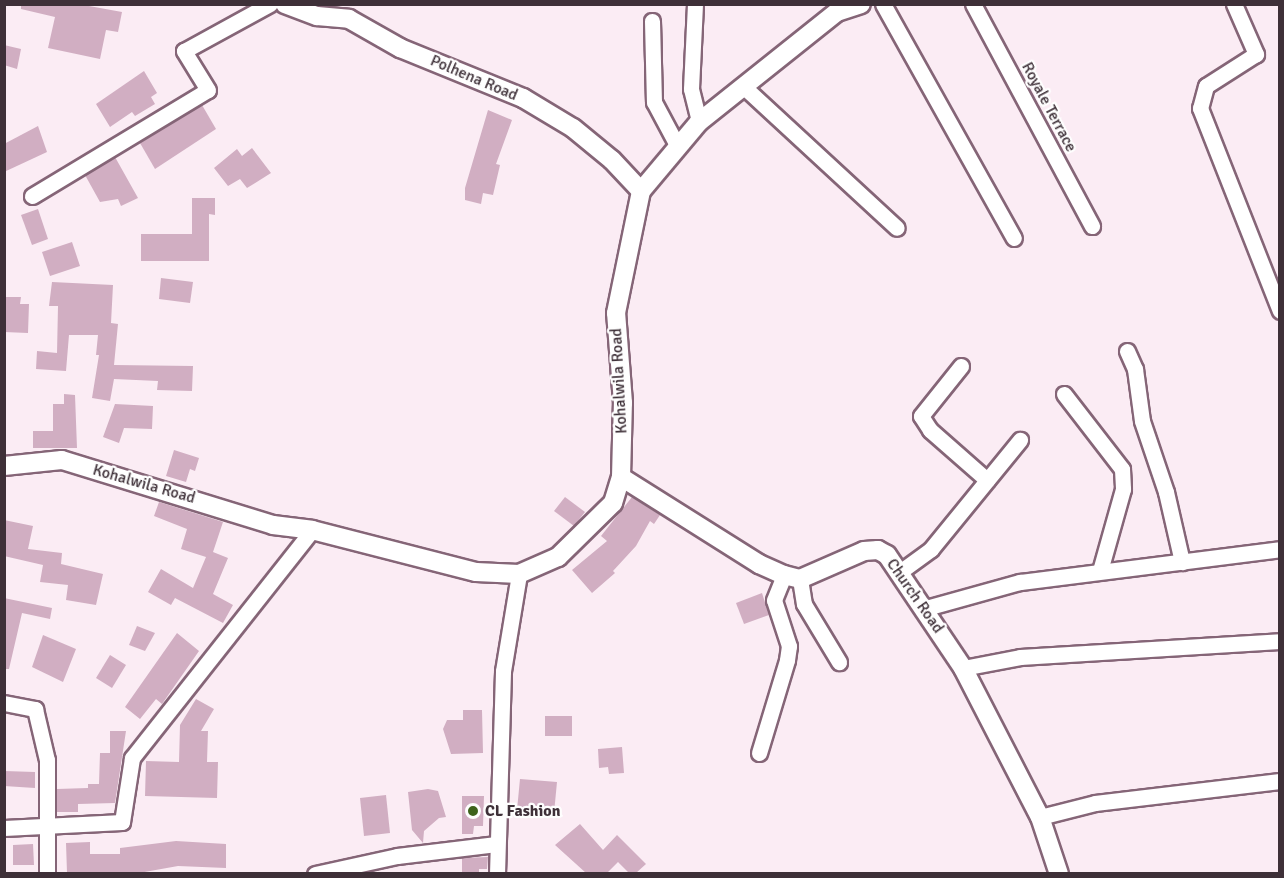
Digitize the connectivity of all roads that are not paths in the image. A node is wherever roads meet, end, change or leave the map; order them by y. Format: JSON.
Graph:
{"nodes":[{"id":1,"x":270,"y":4,"type":"edge"},
{"id":2,"x":285,"y":4,"type":"edge"},
{"id":3,"x":695,"y":4,"type":"edge"},
{"id":4,"x":861,"y":4,"type":"edge"},
{"id":5,"x":883,"y":4,"type":"edge"},
{"id":6,"x":973,"y":4,"type":"edge"},
{"id":7,"x":1234,"y":4,"type":"edge"},
{"id":8,"x":835,"y":8,"type":"edge"},
{"id":9,"x":651,"y":21,"type":"dead end"},
{"id":10,"x":743,"y":86,"type":"junction"},
{"id":11,"x":699,"y":122,"type":"junction"},
{"id":12,"x":677,"y":145,"type":"junction"},
{"id":13,"x":641,"y":191,"type":"junction"},
{"id":14,"x":32,"y":196,"type":"dead end"},
{"id":15,"x":1092,"y":226,"type":"dead end"},
{"id":16,"x":897,"y":228,"type":"dead end"},
{"id":17,"x":1014,"y":237,"type":"dead end"},
{"id":18,"x":1280,"y":311,"type":"edge"},
{"id":19,"x":1127,"y":351,"type":"dead end"},
{"id":20,"x":961,"y":366,"type":"dead end"},
{"id":21,"x":1064,"y":394,"type":"dead end"},
{"id":22,"x":1020,"y":440,"type":"dead end"},
{"id":23,"x":4,"y":466,"type":"edge"},
{"id":24,"x":621,"y":477,"type":"junction"},
{"id":25,"x":987,"y":480,"type":"junction"},
{"id":26,"x":312,"y":530,"type":"junction"},
{"id":27,"x":1280,"y":549,"type":"edge"},
{"id":28,"x":1182,"y":562,"type":"junction"},
{"id":29,"x":901,"y":571,"type":"junction"},
{"id":30,"x":1100,"y":571,"type":"junction"},
{"id":31,"x":519,"y":574,"type":"junction"},
{"id":32,"x":792,"y":577,"type":"junction"},
{"id":33,"x":926,"y":608,"type":"junction"},
{"id":34,"x":1280,"y":641,"type":"edge"},
{"id":35,"x":839,"y":662,"type":"dead end"},
{"id":36,"x":963,"y":668,"type":"junction"},
{"id":37,"x":4,"y":703,"type":"edge"},
{"id":38,"x":759,"y":753,"type":"dead end"},
{"id":39,"x":1280,"y":781,"type":"edge"},
{"id":40,"x":1040,"y":817,"type":"junction"},
{"id":41,"x":48,"y":827,"type":"junction"},
{"id":42,"x":4,"y":828,"type":"edge"},
{"id":43,"x":496,"y":844,"type":"junction"},
{"id":44,"x":48,"y":873,"type":"edge"},
{"id":45,"x":315,"y":873,"type":"edge"},
{"id":46,"x":497,"y":873,"type":"edge"},
{"id":47,"x":1059,"y":873,"type":"edge"}],
"edges":[{"from":1,"to":14,"type":"street"},
{"from":2,"to":13,"type":"street","name":"Polhena Road"},
{"from":3,"to":11,"type":"street"},
{"from":4,"to":8,"type":"street","name":"Kohalwila Road"},
{"from":5,"to":17,"type":"street"},
{"from":6,"to":15,"type":"street","name":"Royale Terrace"},
{"from":7,"to":18,"type":"street"},
{"from":8,"to":10,"type":"street","name":"Kohalwila Road"},
{"from":9,"to":12,"type":"street"},
{"from":10,"to":11,"type":"street","name":"Kohalwila Road"},
{"from":10,"to":16,"type":"street"},
{"from":11,"to":12,"type":"street","name":"Kohalwila Road"},
{"from":12,"to":13,"type":"street","name":"Kohalwila Road"},
{"from":13,"to":24,"type":"street","name":"Kohalwila Road"},
{"from":19,"to":28,"type":"street"},
{"from":20,"to":25,"type":"street"},
{"from":21,"to":30,"type":"street"},
{"from":22,"to":25,"type":"street"},
{"from":23,"to":26,"type":"street","name":"Kohalwila Road"},
{"from":24,"to":31,"type":"street","name":"Kohalwila Road"},
{"from":24,"to":32,"type":"street"},
{"from":25,"to":29,"type":"street"},
{"from":26,"to":31,"type":"street","name":"Kohalwila Road"},
{"from":26,"to":41,"type":"street"},
{"from":27,"to":28,"type":"street"},
{"from":28,"to":30,"type":"street"},
{"from":29,"to":32,"type":"street","name":"Church Road"},
{"from":29,"to":33,"type":"street","name":"Church Road"},
{"from":30,"to":33,"type":"street"},
{"from":31,"to":43,"type":"street"},
{"from":32,"to":35,"type":"street"},
{"from":32,"to":38,"type":"street"},
{"from":33,"to":36,"type":"street","name":"Church Road"},
{"from":34,"to":36,"type":"street"},
{"from":36,"to":40,"type":"street","name":"Church Road"},
{"from":37,"to":41,"type":"street"},
{"from":39,"to":40,"type":"street"},
{"from":40,"to":47,"type":"street","name":"Church Road"},
{"from":41,"to":42,"type":"street"},
{"from":41,"to":44,"type":"street"},
{"from":43,"to":45,"type":"street"},
{"from":43,"to":46,"type":"street"}]}
